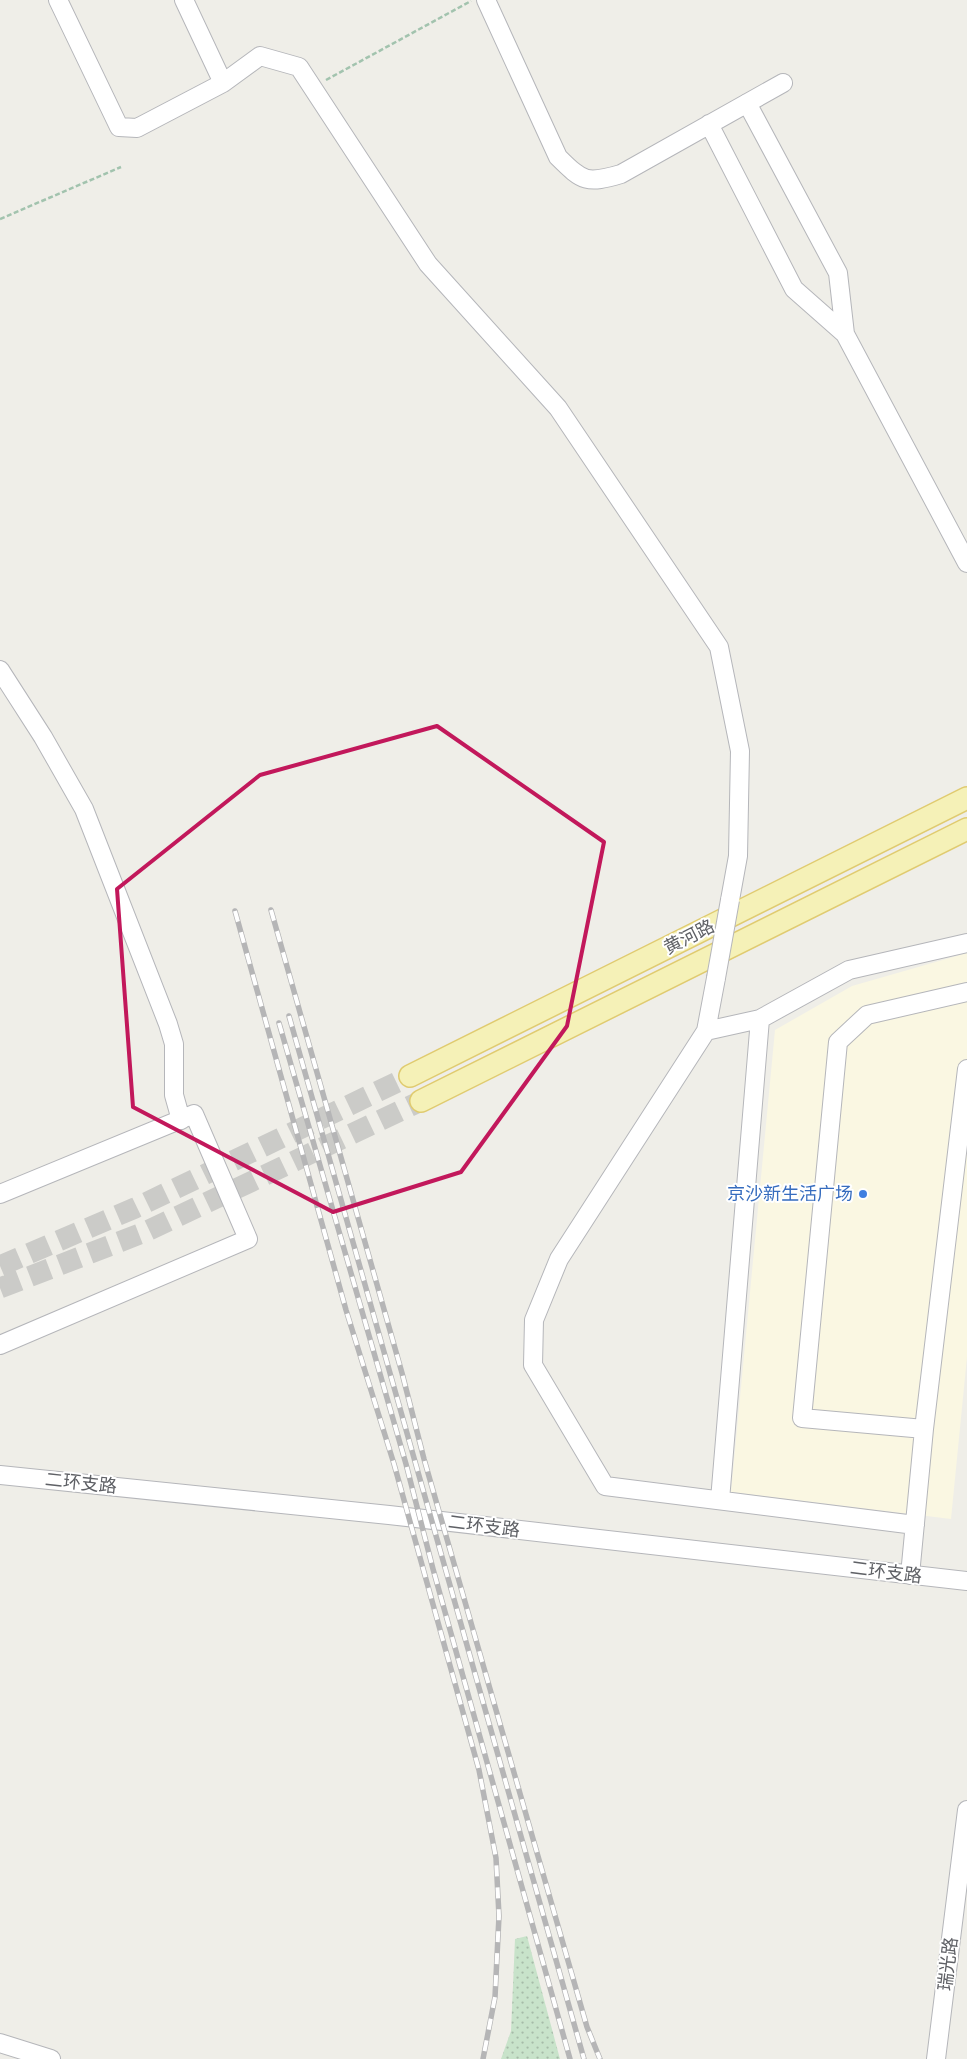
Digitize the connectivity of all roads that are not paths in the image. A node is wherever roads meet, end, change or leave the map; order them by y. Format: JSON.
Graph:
{"nodes":[{"id":1,"x":58,"y":0,"type":"edge"},
{"id":2,"x":184,"y":0,"type":"edge"},
{"id":3,"x":486,"y":0,"type":"edge"},
{"id":4,"x":223,"y":83,"type":"junction"},
{"id":5,"x":783,"y":83,"type":"dead end"},
{"id":6,"x":747,"y":103,"type":"junction"},
{"id":7,"x":709,"y":124,"type":"junction"},
{"id":8,"x":845,"y":334,"type":"junction"},
{"id":9,"x":967,"y":563,"type":"edge"},
{"id":10,"x":0,"y":670,"type":"edge"},
{"id":11,"x":967,"y":798,"type":"edge"},
{"id":12,"x":967,"y":829,"type":"edge"},
{"id":13,"x":967,"y":943,"type":"edge"},
{"id":14,"x":967,"y":992,"type":"edge"},
{"id":15,"x":760,"y":1019,"type":"junction"},
{"id":16,"x":706,"y":1030,"type":"junction"},
{"id":17,"x":967,"y":1069,"type":"edge"},
{"id":18,"x":410,"y":1076,"type":"tunnel mouth"},
{"id":19,"x":421,"y":1101,"type":"tunnel mouth"},
{"id":20,"x":181,"y":1120,"type":"junction"},
{"id":21,"x":0,"y":1194,"type":"edge"},
{"id":22,"x":0,"y":1345,"type":"edge"},
{"id":23,"x":924,"y":1429,"type":"junction"},
{"id":24,"x":0,"y":1475,"type":"edge"},
{"id":25,"x":720,"y":1500,"type":"junction"},
{"id":26,"x":915,"y":1525,"type":"junction"},
{"id":27,"x":910,"y":1575,"type":"junction"},
{"id":28,"x":967,"y":1581,"type":"edge"},
{"id":29,"x":967,"y":1810,"type":"edge"},
{"id":30,"x":0,"y":2044,"type":"edge"},
{"id":31,"x":51,"y":2059,"type":"edge"},
{"id":32,"x":936,"y":2059,"type":"edge"}],
"edges":[{"from":1,"to":4,"type":"street"},
{"from":2,"to":4,"type":"street"},
{"from":3,"to":7,"type":"street"},
{"from":4,"to":16,"type":"street","bridge":true},
{"from":5,"to":6,"type":"street"},
{"from":6,"to":7,"type":"street"},
{"from":6,"to":8,"type":"street"},
{"from":7,"to":8,"type":"street"},
{"from":8,"to":9,"type":"street"},
{"from":10,"to":20,"type":"street"},
{"from":11,"to":18,"type":"main road","name":"黄河路"},
{"from":12,"to":19,"type":"main road","name":"黄河路"},
{"from":13,"to":15,"type":"street"},
{"from":14,"to":23,"type":"street"},
{"from":15,"to":16,"type":"street"},
{"from":15,"to":25,"type":"street"},
{"from":16,"to":25,"type":"street"},
{"from":17,"to":23,"type":"street"},
{"from":20,"to":21,"type":"street"},
{"from":20,"to":22,"type":"street"},
{"from":23,"to":26,"type":"street"},
{"from":24,"to":27,"type":"street","name":"二环支路"},
{"from":25,"to":26,"type":"street"},
{"from":26,"to":27,"type":"street"},
{"from":27,"to":28,"type":"street","name":"二环支路"},
{"from":29,"to":32,"type":"street","name":"瑞光路"},
{"from":30,"to":31,"type":"street"}]}
